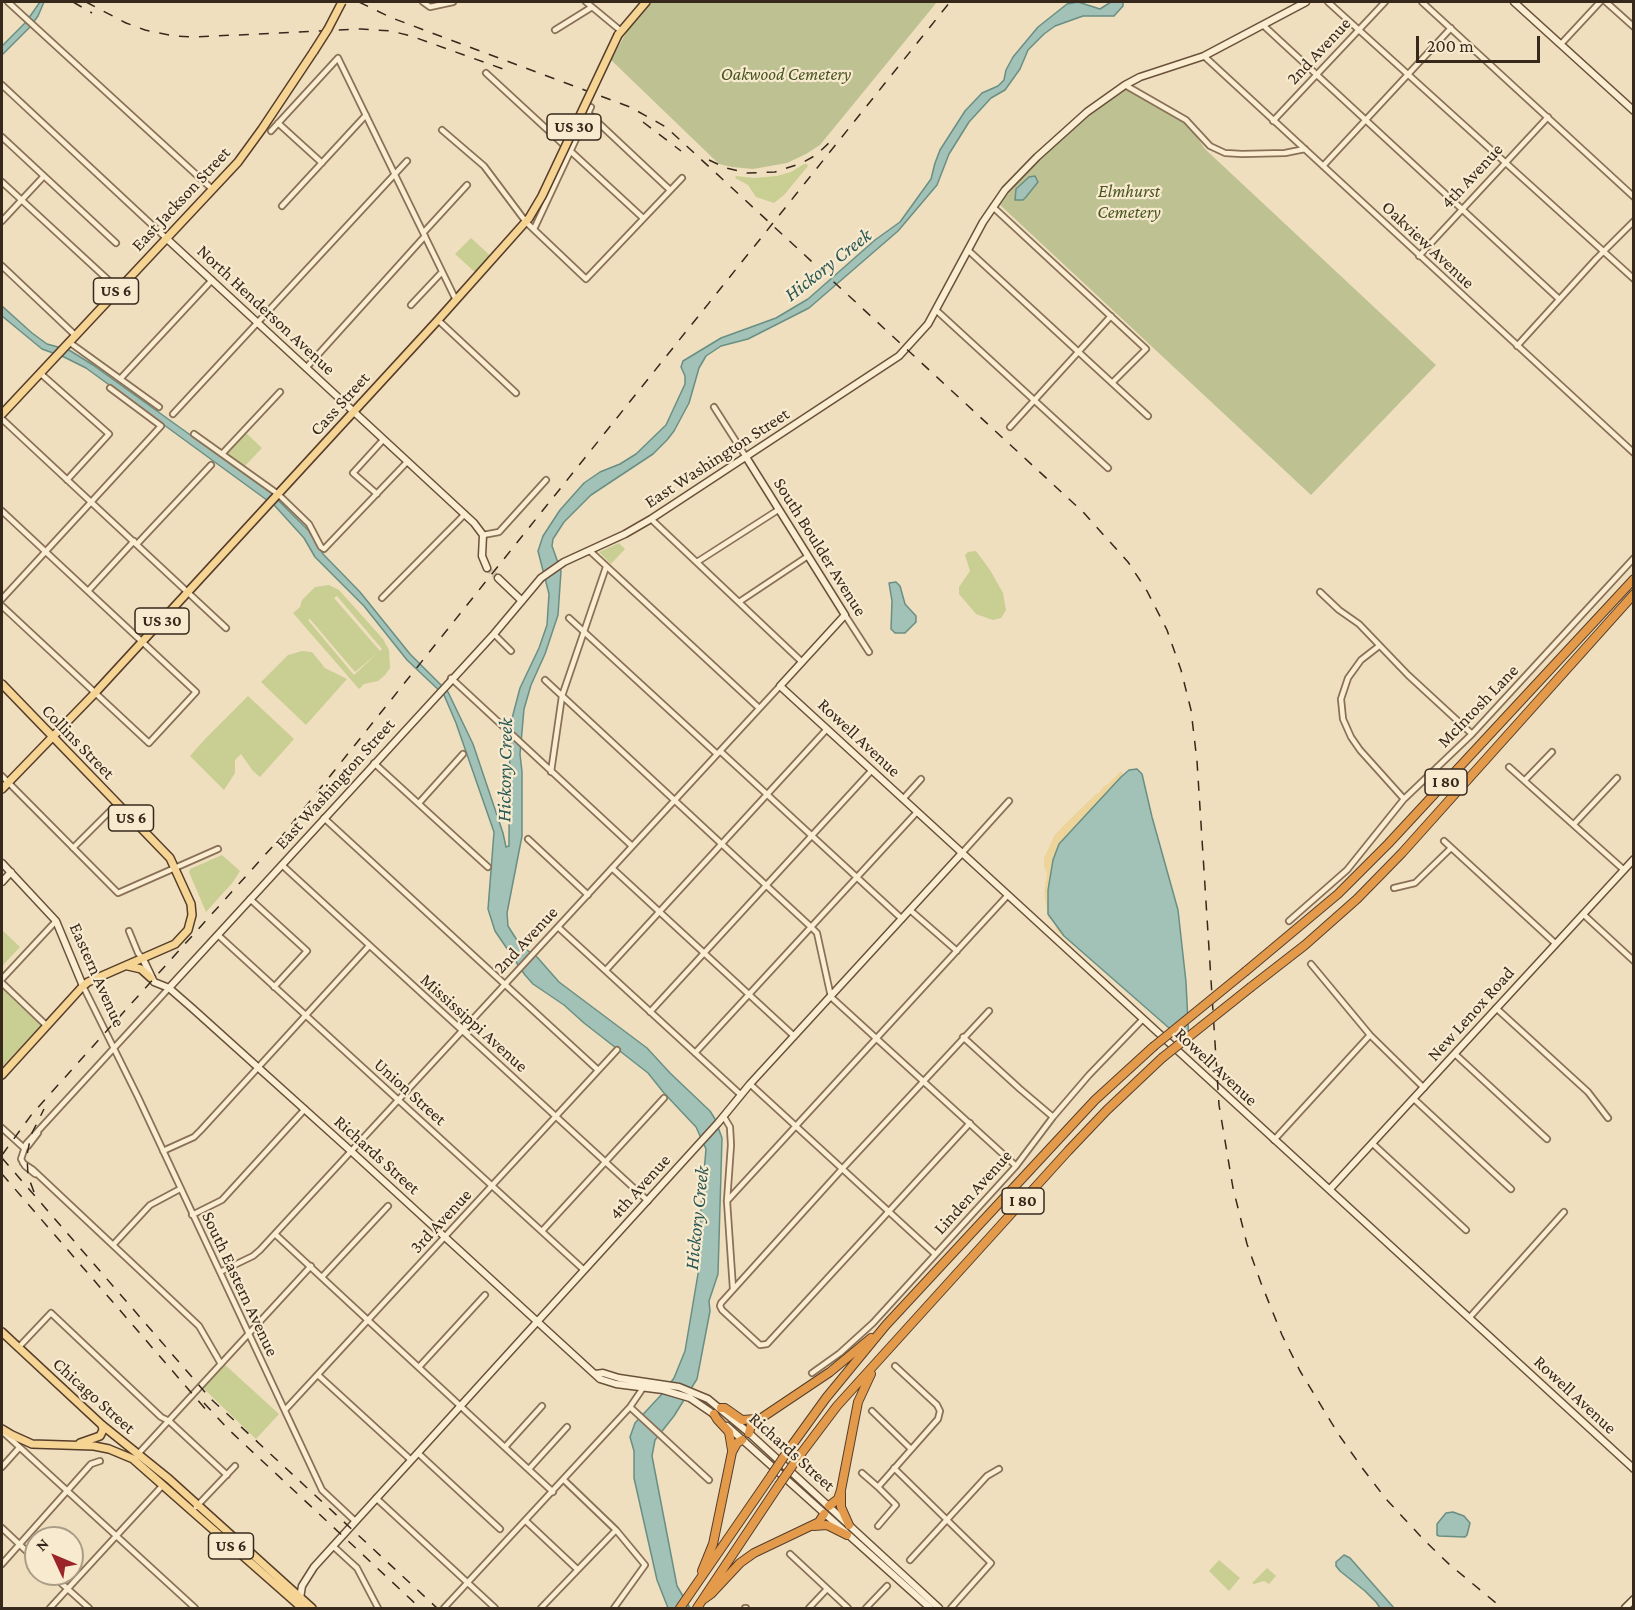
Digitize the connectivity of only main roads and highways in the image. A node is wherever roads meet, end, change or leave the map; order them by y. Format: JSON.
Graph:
{"nodes":[{"id":1,"x":342,"y":2,"type":"edge"},
{"id":2,"x":646,"y":2,"type":"edge"},
{"id":3,"x":2,"y":414,"type":"edge"},
{"id":4,"x":1634,"y":579,"type":"edge"},
{"id":5,"x":1634,"y":594,"type":"edge"},
{"id":6,"x":2,"y":684,"type":"edge"},
{"id":7,"x":54,"y":737,"type":"junction"},
{"id":8,"x":2,"y":789,"type":"edge"},
{"id":9,"x":126,"y":966,"type":"junction"},
{"id":10,"x":151,"y":978,"type":"road end"},
{"id":11,"x":2,"y":1075,"type":"edge"},
{"id":12,"x":886,"y":1325,"type":"junction"},
{"id":13,"x":2,"y":1332,"type":"edge"},
{"id":14,"x":889,"y":1348,"type":"junction"},
{"id":15,"x":721,"y":1408,"type":"road end"},
{"id":16,"x":714,"y":1414,"type":"road end"},
{"id":17,"x":767,"y":1416,"type":"junction"},
{"id":18,"x":102,"y":1425,"type":"junction"},
{"id":19,"x":2,"y":1429,"type":"edge"},
{"id":20,"x":749,"y":1433,"type":"road end"},
{"id":21,"x":742,"y":1440,"type":"road end"},
{"id":22,"x":74,"y":1444,"type":"junction"},
{"id":23,"x":732,"y":1452,"type":"junction"},
{"id":24,"x":135,"y":1457,"type":"junction"},
{"id":25,"x":166,"y":1482,"type":"junction"},
{"id":26,"x":841,"y":1490,"type":"junction"},
{"id":27,"x":849,"y":1525,"type":"road end"},
{"id":28,"x":810,"y":1527,"type":"junction"},
{"id":29,"x":847,"y":1535,"type":"road end"},
{"id":30,"x":695,"y":1587,"type":"junction"},
{"id":31,"x":300,"y":1598,"type":"junction"},
{"id":32,"x":704,"y":1599,"type":"junction"},
{"id":33,"x":301,"y":1608,"type":"edge"},
{"id":34,"x":312,"y":1608,"type":"edge"},
{"id":35,"x":680,"y":1608,"type":"edge"},
{"id":36,"x":697,"y":1608,"type":"edge"}],
"edges":[{"from":1,"to":3,"type":"main road","name":"East Jackson Street","number":"US 6","bridge":true},
{"from":2,"to":7,"type":"main road","name":"Cass Street","number":"US 30","bridge":true},
{"from":4,"to":12,"type":"highway","number":"I 80","bridge":true},
{"from":5,"to":14,"type":"highway","number":"I 80","bridge":true},
{"from":6,"to":7,"type":"main road","name":"Collins Street","number":"US 6"},
{"from":7,"to":8,"type":"main road","name":"Cass Street"},
{"from":7,"to":9,"type":"main road","name":"Collins Street","number":"US 6"},
{"from":9,"to":10,"type":"main road"},
{"from":9,"to":11,"type":"main road","number":"US 6"},
{"from":12,"to":17,"type":"highway"},
{"from":12,"to":30,"type":"highway","number":"I 80","bridge":true},
{"from":13,"to":18,"type":"main road","name":"Chicago Street","number":"US 6"},
{"from":14,"to":26,"type":"highway"},
{"from":14,"to":32,"type":"highway","number":"I 80","bridge":true},
{"from":15,"to":17,"type":"highway"},
{"from":16,"to":23,"type":"highway"},
{"from":17,"to":20,"type":"highway"},
{"from":18,"to":22,"type":"main road"},
{"from":18,"to":24,"type":"main road","name":"Chicago Street","number":"US 6"},
{"from":19,"to":22,"type":"main road","number":"US 6"},
{"from":21,"to":23,"type":"highway"},
{"from":22,"to":24,"type":"main road","number":"US 6"},
{"from":23,"to":30,"type":"highway"},
{"from":24,"to":25,"type":"main road","name":"Chicago Street","number":"US 6"},
{"from":25,"to":31,"type":"main road","number":"US 6"},
{"from":25,"to":33,"type":"main road","number":"US 6"},
{"from":26,"to":27,"type":"highway"},
{"from":26,"to":28,"type":"highway"},
{"from":28,"to":29,"type":"highway"},
{"from":28,"to":32,"type":"highway"},
{"from":30,"to":35,"type":"highway","number":"I 80"},
{"from":31,"to":33,"type":"main road","number":"US 6"},
{"from":31,"to":34,"type":"main road"},
{"from":32,"to":36,"type":"highway","number":"I 80"}]}
